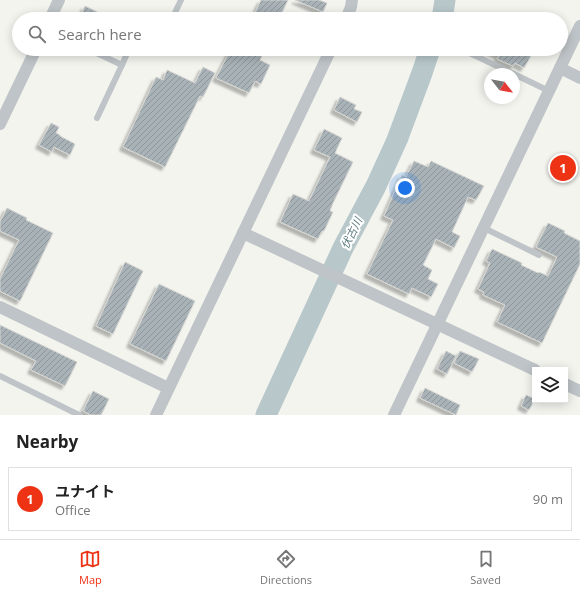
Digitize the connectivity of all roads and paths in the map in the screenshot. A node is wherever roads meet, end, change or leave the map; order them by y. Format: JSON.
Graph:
{"nodes":[{"id":1,"x":59,"y":0,"type":"edge"},
{"id":2,"x":181,"y":0,"type":"edge"},
{"id":3,"x":352,"y":0,"type":"edge"},
{"id":4,"x":53,"y":12,"type":"edge"},
{"id":5,"x":175,"y":12,"type":"edge"},
{"id":6,"x":349,"y":12,"type":"edge"},
{"id":7,"x":580,"y":26,"type":"edge"},
{"id":8,"x":568,"y":51,"type":"edge"},
{"id":9,"x":33,"y":56,"type":"edge"},
{"id":10,"x":103,"y":56,"type":"edge"},
{"id":11,"x":126,"y":56,"type":"edge"},
{"id":12,"x":328,"y":56,"type":"edge"},
{"id":13,"x":477,"y":56,"type":"edge"},
{"id":14,"x":566,"y":56,"type":"edge"},
{"id":15,"x":122,"y":65,"type":"junction"},
{"id":16,"x":502,"y":68,"type":"edge"},
{"id":17,"x":560,"y":68,"type":"junction"},
{"id":18,"x":520,"y":77,"type":"edge"},
{"id":19,"x":580,"y":78,"type":"edge"},
{"id":20,"x":549,"y":91,"type":"junction"},
{"id":21,"x":97,"y":118,"type":"dead end"},
{"id":22,"x":0,"y":124,"type":"edge"},
{"id":23,"x":484,"y":228,"type":"junction"},
{"id":24,"x":244,"y":232,"type":"junction"},
{"id":25,"x":539,"y":255,"type":"dead end"},
{"id":26,"x":0,"y":307,"type":"edge"},
{"id":27,"x":438,"y":324,"type":"junction"},
{"id":28,"x":532,"y":368,"type":"edge"},
{"id":29,"x":0,"y":376,"type":"edge"},
{"id":30,"x":568,"y":385,"type":"edge"},
{"id":31,"x":168,"y":388,"type":"junction"},
{"id":32,"x":580,"y":391,"type":"edge"},
{"id":33,"x":79,"y":415,"type":"edge"},
{"id":34,"x":156,"y":415,"type":"edge"},
{"id":35,"x":394,"y":415,"type":"edge"}],
"edges":[{"from":1,"to":4,"type":"street"},
{"from":2,"to":5,"type":"lane"},
{"from":3,"to":6,"type":"street"},
{"from":7,"to":8,"type":"street"},
{"from":9,"to":22,"type":"street"},
{"from":10,"to":15,"type":"lane"},
{"from":11,"to":15,"type":"lane"},
{"from":12,"to":24,"type":"street"},
{"from":13,"to":16,"type":"lane"},
{"from":14,"to":17,"type":"street"},
{"from":15,"to":21,"type":"lane"},
{"from":17,"to":19,"type":"street"},
{"from":17,"to":20,"type":"street"},
{"from":18,"to":20,"type":"lane"},
{"from":20,"to":23,"type":"street"},
{"from":23,"to":25,"type":"lane"},
{"from":23,"to":27,"type":"street"},
{"from":24,"to":27,"type":"street"},
{"from":24,"to":31,"type":"street"},
{"from":26,"to":31,"type":"street"},
{"from":27,"to":28,"type":"street"},
{"from":27,"to":35,"type":"street"},
{"from":29,"to":33,"type":"lane"},
{"from":30,"to":32,"type":"street"},
{"from":31,"to":34,"type":"street"}]}
